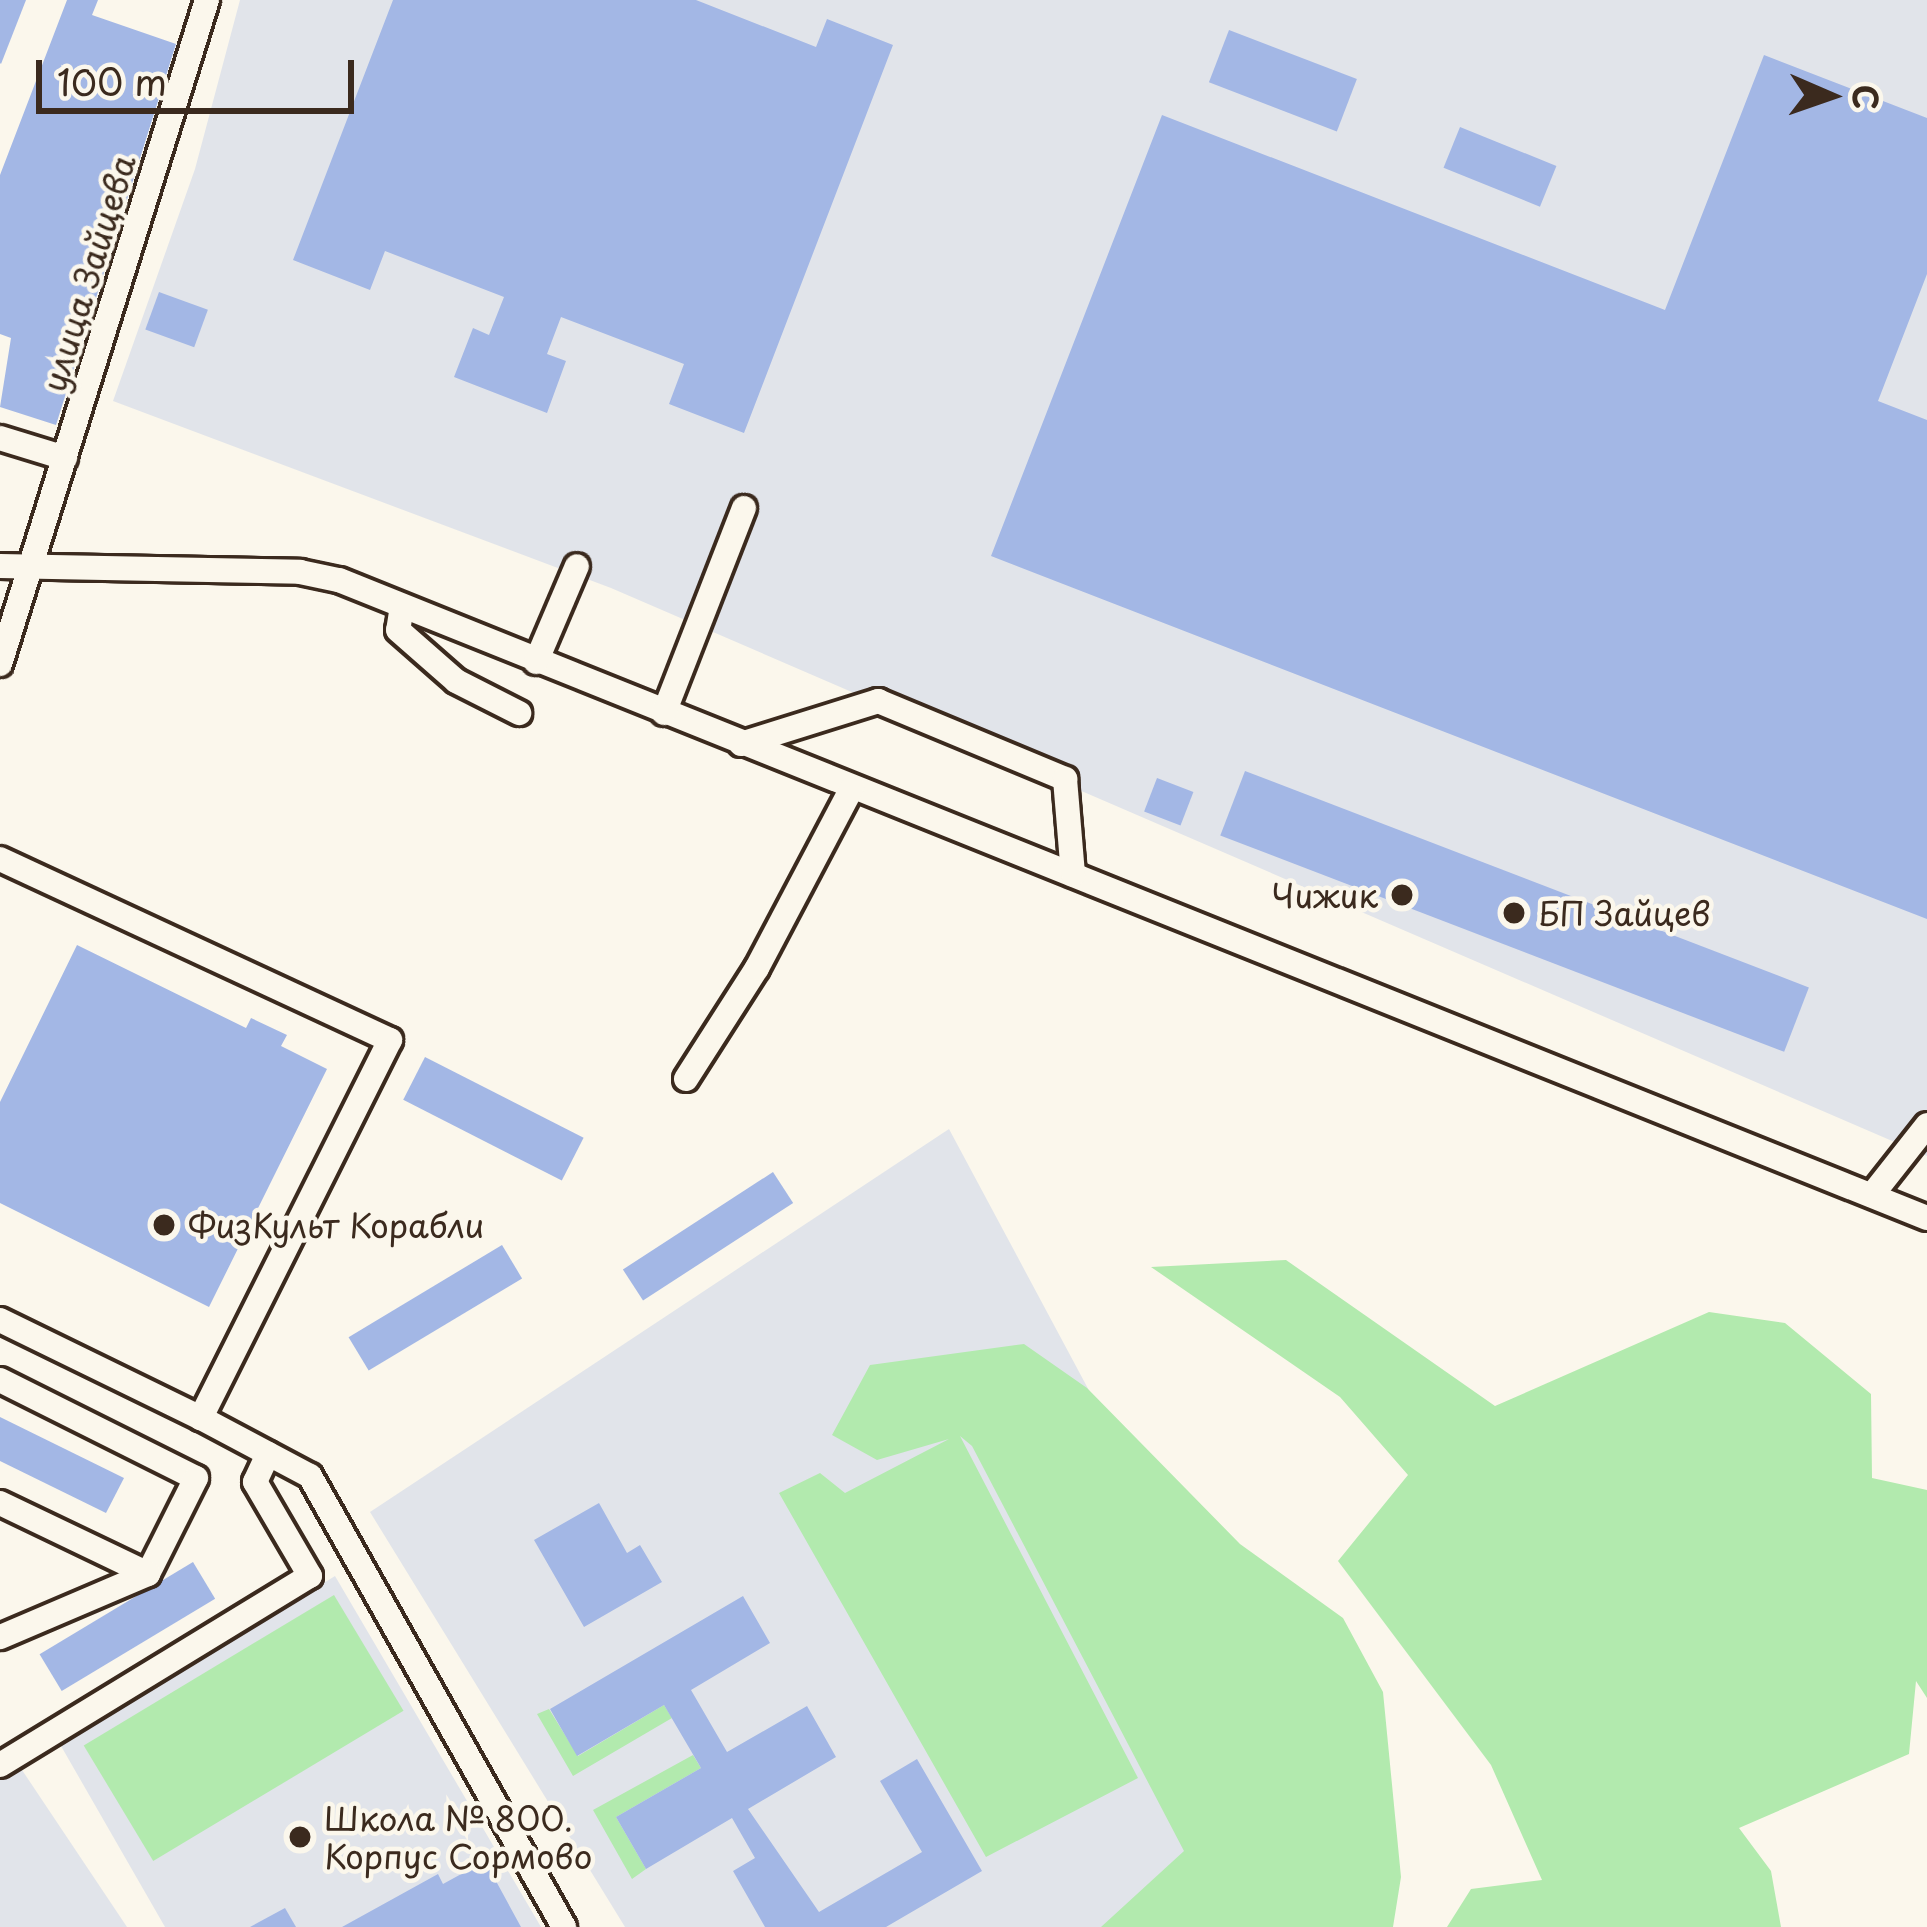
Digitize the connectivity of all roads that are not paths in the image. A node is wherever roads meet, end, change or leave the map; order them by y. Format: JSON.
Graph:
{"nodes":[{"id":1,"x":206,"y":0,"type":"edge"},
{"id":2,"x":0,"y":438,"type":"edge"},
{"id":3,"x":65,"y":458,"type":"junction"},
{"id":4,"x":744,"y":508,"type":"dead end"},
{"id":5,"x":32,"y":565,"type":"junction"},
{"id":6,"x":0,"y":566,"type":"edge"},
{"id":7,"x":577,"y":566,"type":"dead end"},
{"id":8,"x":402,"y":606,"type":"junction"},
{"id":9,"x":536,"y":662,"type":"junction"},
{"id":10,"x":0,"y":664,"type":"edge"},
{"id":11,"x":519,"y":713,"type":"dead end"},
{"id":12,"x":664,"y":713,"type":"junction"},
{"id":13,"x":741,"y":744,"type":"junction"},
{"id":14,"x":852,"y":788,"type":"junction"},
{"id":15,"x":0,"y":859,"type":"edge"},
{"id":16,"x":1073,"y":875,"type":"junction"},
{"id":17,"x":686,"y":1079,"type":"dead end"},
{"id":18,"x":1927,"y":1125,"type":"edge"},
{"id":19,"x":1872,"y":1196,"type":"junction"},
{"id":20,"x":1927,"y":1218,"type":"edge"},
{"id":21,"x":0,"y":1321,"type":"edge"},
{"id":22,"x":0,"y":1380,"type":"edge"},
{"id":23,"x":201,"y":1418,"type":"junction"},
{"id":24,"x":268,"y":1454,"type":"junction"},
{"id":25,"x":0,"y":1503,"type":"edge"},
{"id":26,"x":148,"y":1574,"type":"junction"},
{"id":27,"x":0,"y":1637,"type":"edge"},
{"id":28,"x":0,"y":1765,"type":"edge"},
{"id":29,"x":564,"y":1927,"type":"edge"}],
"edges":[{"from":1,"to":3,"type":"street","name":"улица Зайцева"},
{"from":2,"to":3,"type":"street"},
{"from":3,"to":5,"type":"street","name":"улица Зайцева"},
{"from":4,"to":12,"type":"street"},
{"from":5,"to":6,"type":"street"},
{"from":5,"to":8,"type":"street"},
{"from":5,"to":10,"type":"street","name":"улица Зайцева"},
{"from":7,"to":9,"type":"street"},
{"from":8,"to":9,"type":"street"},
{"from":8,"to":11,"type":"street"},
{"from":9,"to":12,"type":"street"},
{"from":12,"to":13,"type":"street"},
{"from":13,"to":14,"type":"street"},
{"from":13,"to":16,"type":"street"},
{"from":14,"to":16,"type":"street"},
{"from":14,"to":17,"type":"street"},
{"from":15,"to":23,"type":"street"},
{"from":16,"to":19,"type":"street"},
{"from":18,"to":19,"type":"street"},
{"from":19,"to":20,"type":"street"},
{"from":21,"to":23,"type":"street"},
{"from":22,"to":26,"type":"street"},
{"from":23,"to":24,"type":"street"},
{"from":24,"to":28,"type":"street"},
{"from":24,"to":29,"type":"street"},
{"from":25,"to":26,"type":"street"},
{"from":26,"to":27,"type":"street"}]}
